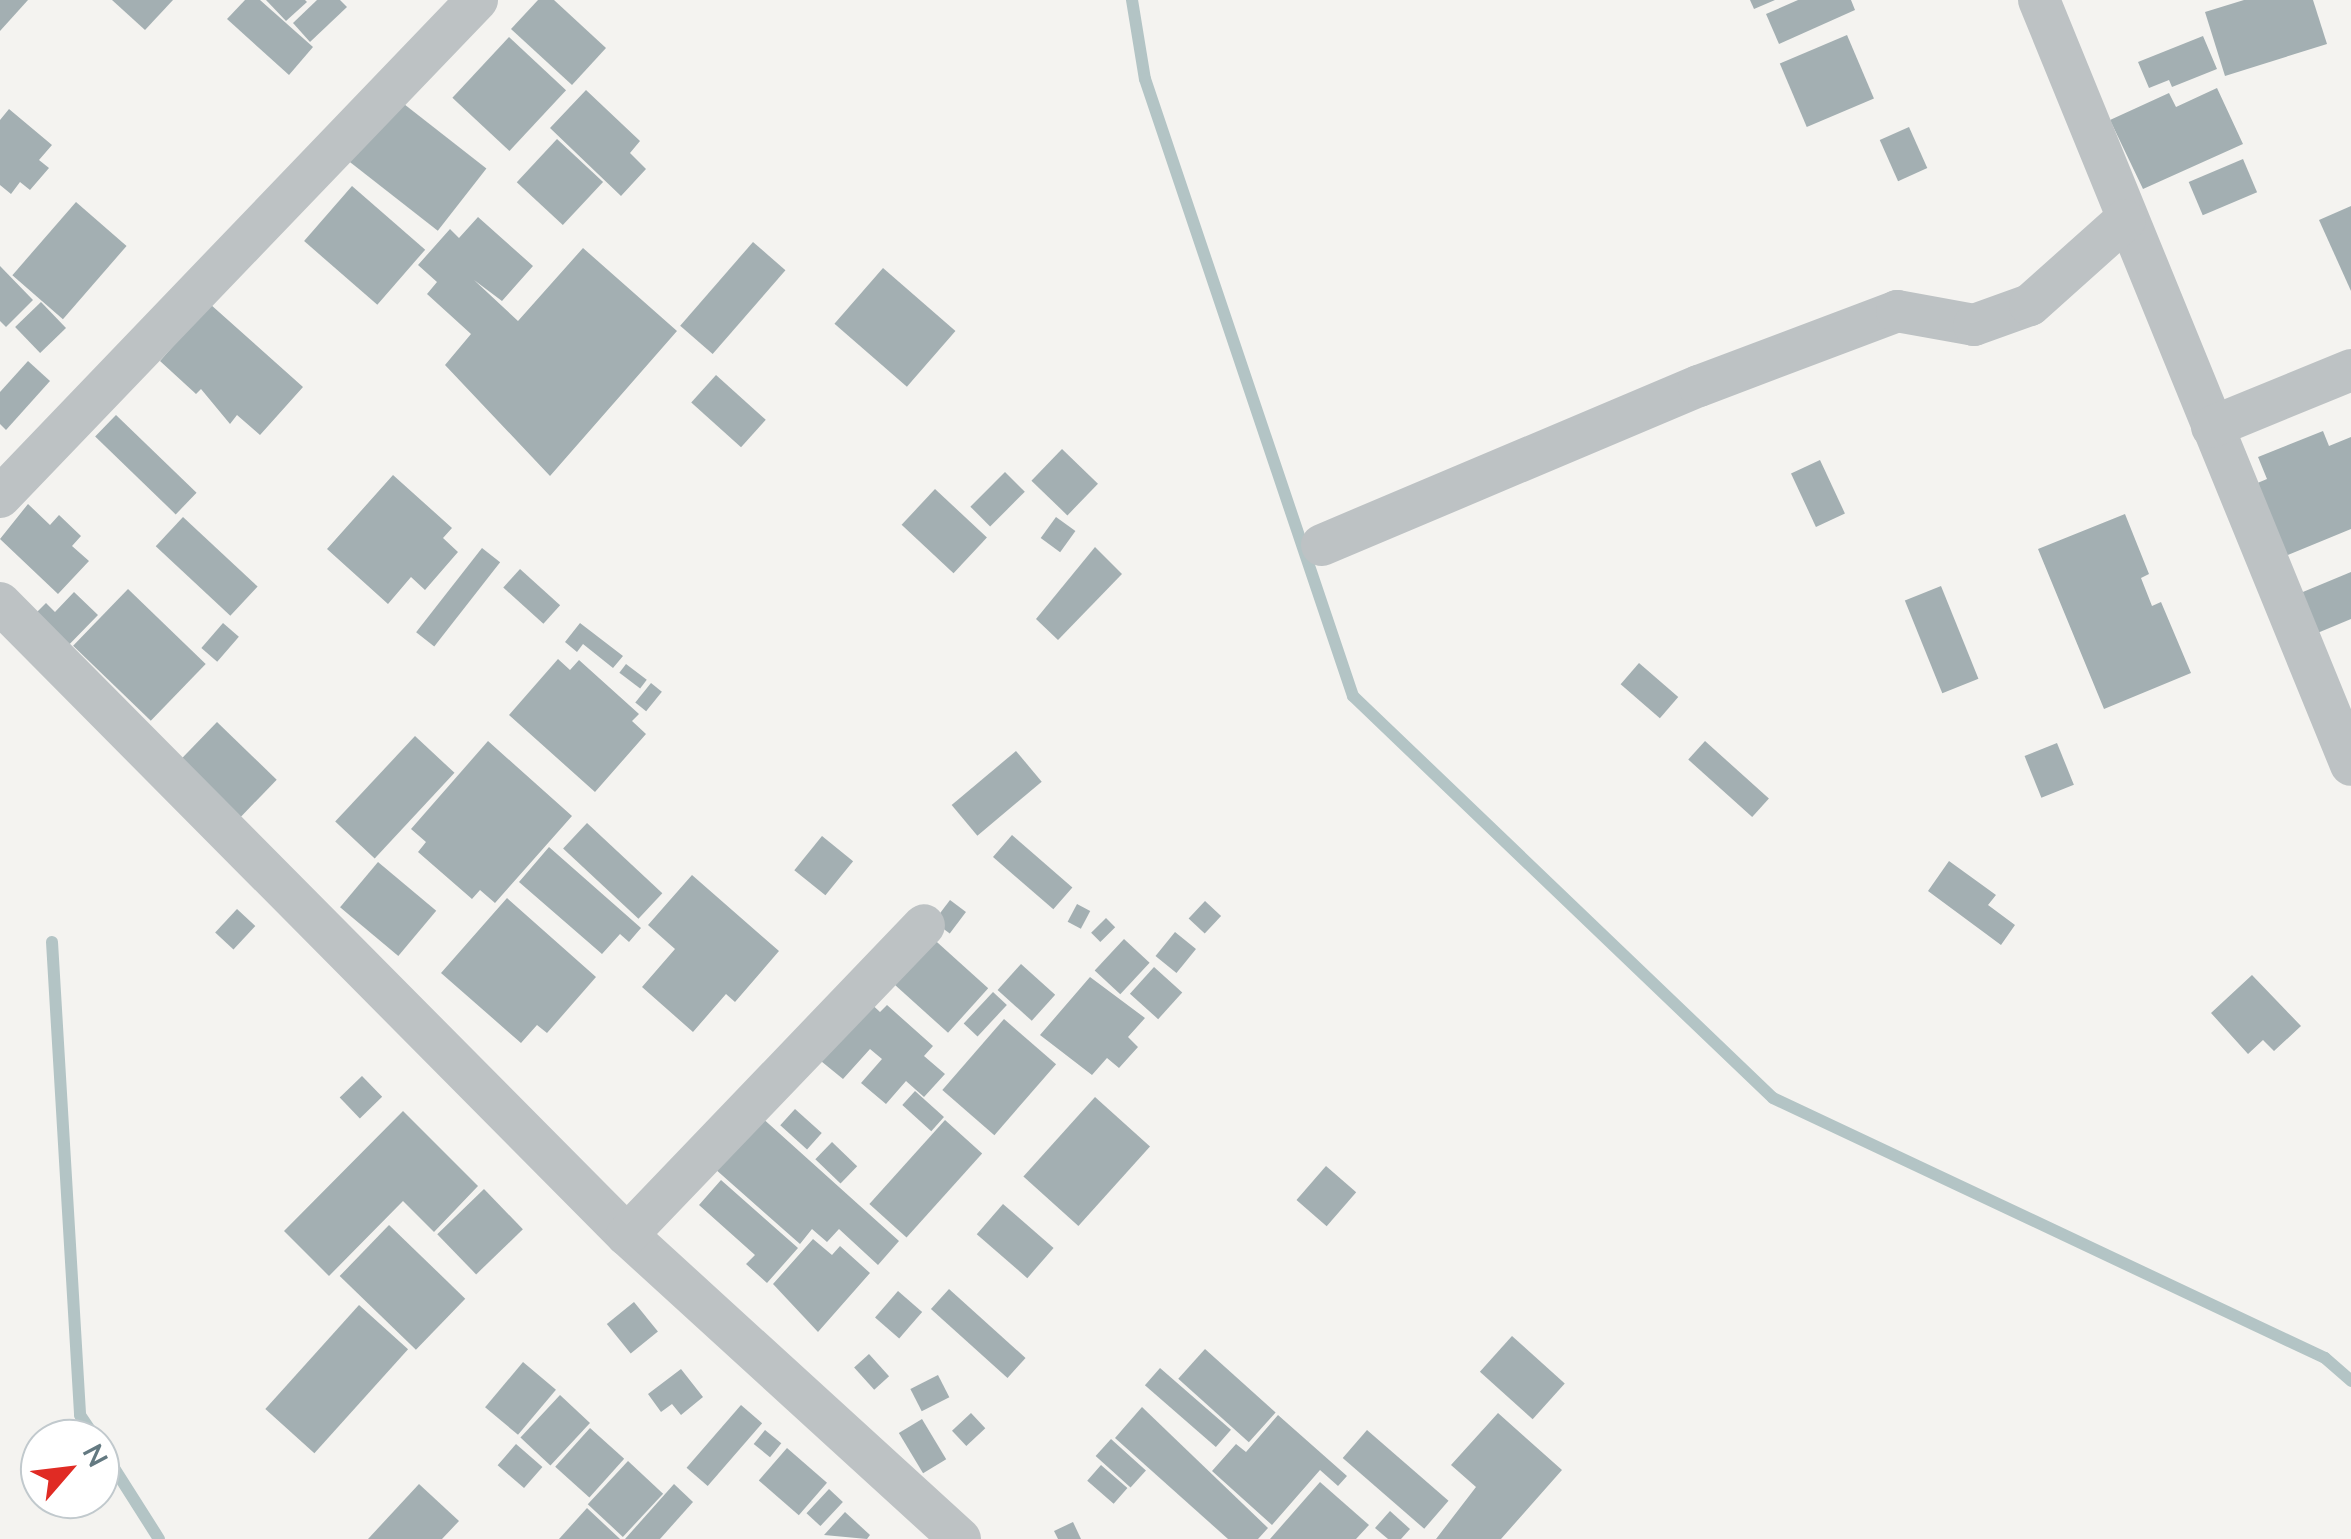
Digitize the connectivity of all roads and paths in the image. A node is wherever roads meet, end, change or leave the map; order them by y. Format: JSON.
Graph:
{"nodes":[{"id":1,"x":477,"y":0,"type":"edge"},
{"id":2,"x":2039,"y":0,"type":"edge"},
{"id":3,"x":2126,"y":220,"type":"junction"},
{"id":4,"x":2351,"y":370,"type":"edge"},
{"id":5,"x":2212,"y":426,"type":"junction"},
{"id":6,"x":0,"y":497,"type":"edge"},
{"id":7,"x":1322,"y":544,"type":"dead end"},
{"id":8,"x":0,"y":603,"type":"edge"},
{"id":9,"x":2351,"y":765,"type":"edge"},
{"id":10,"x":924,"y":926,"type":"dead end"},
{"id":11,"x":627,"y":1235,"type":"junction"},
{"id":12,"x":960,"y":1539,"type":"edge"}],
"edges":[{"from":1,"to":6,"type":"street"},
{"from":2,"to":3,"type":"street"},
{"from":3,"to":5,"type":"street"},
{"from":3,"to":7,"type":"street"},
{"from":4,"to":5,"type":"street"},
{"from":5,"to":9,"type":"street"},
{"from":8,"to":11,"type":"street"},
{"from":10,"to":11,"type":"street"},
{"from":11,"to":12,"type":"street"}]}
